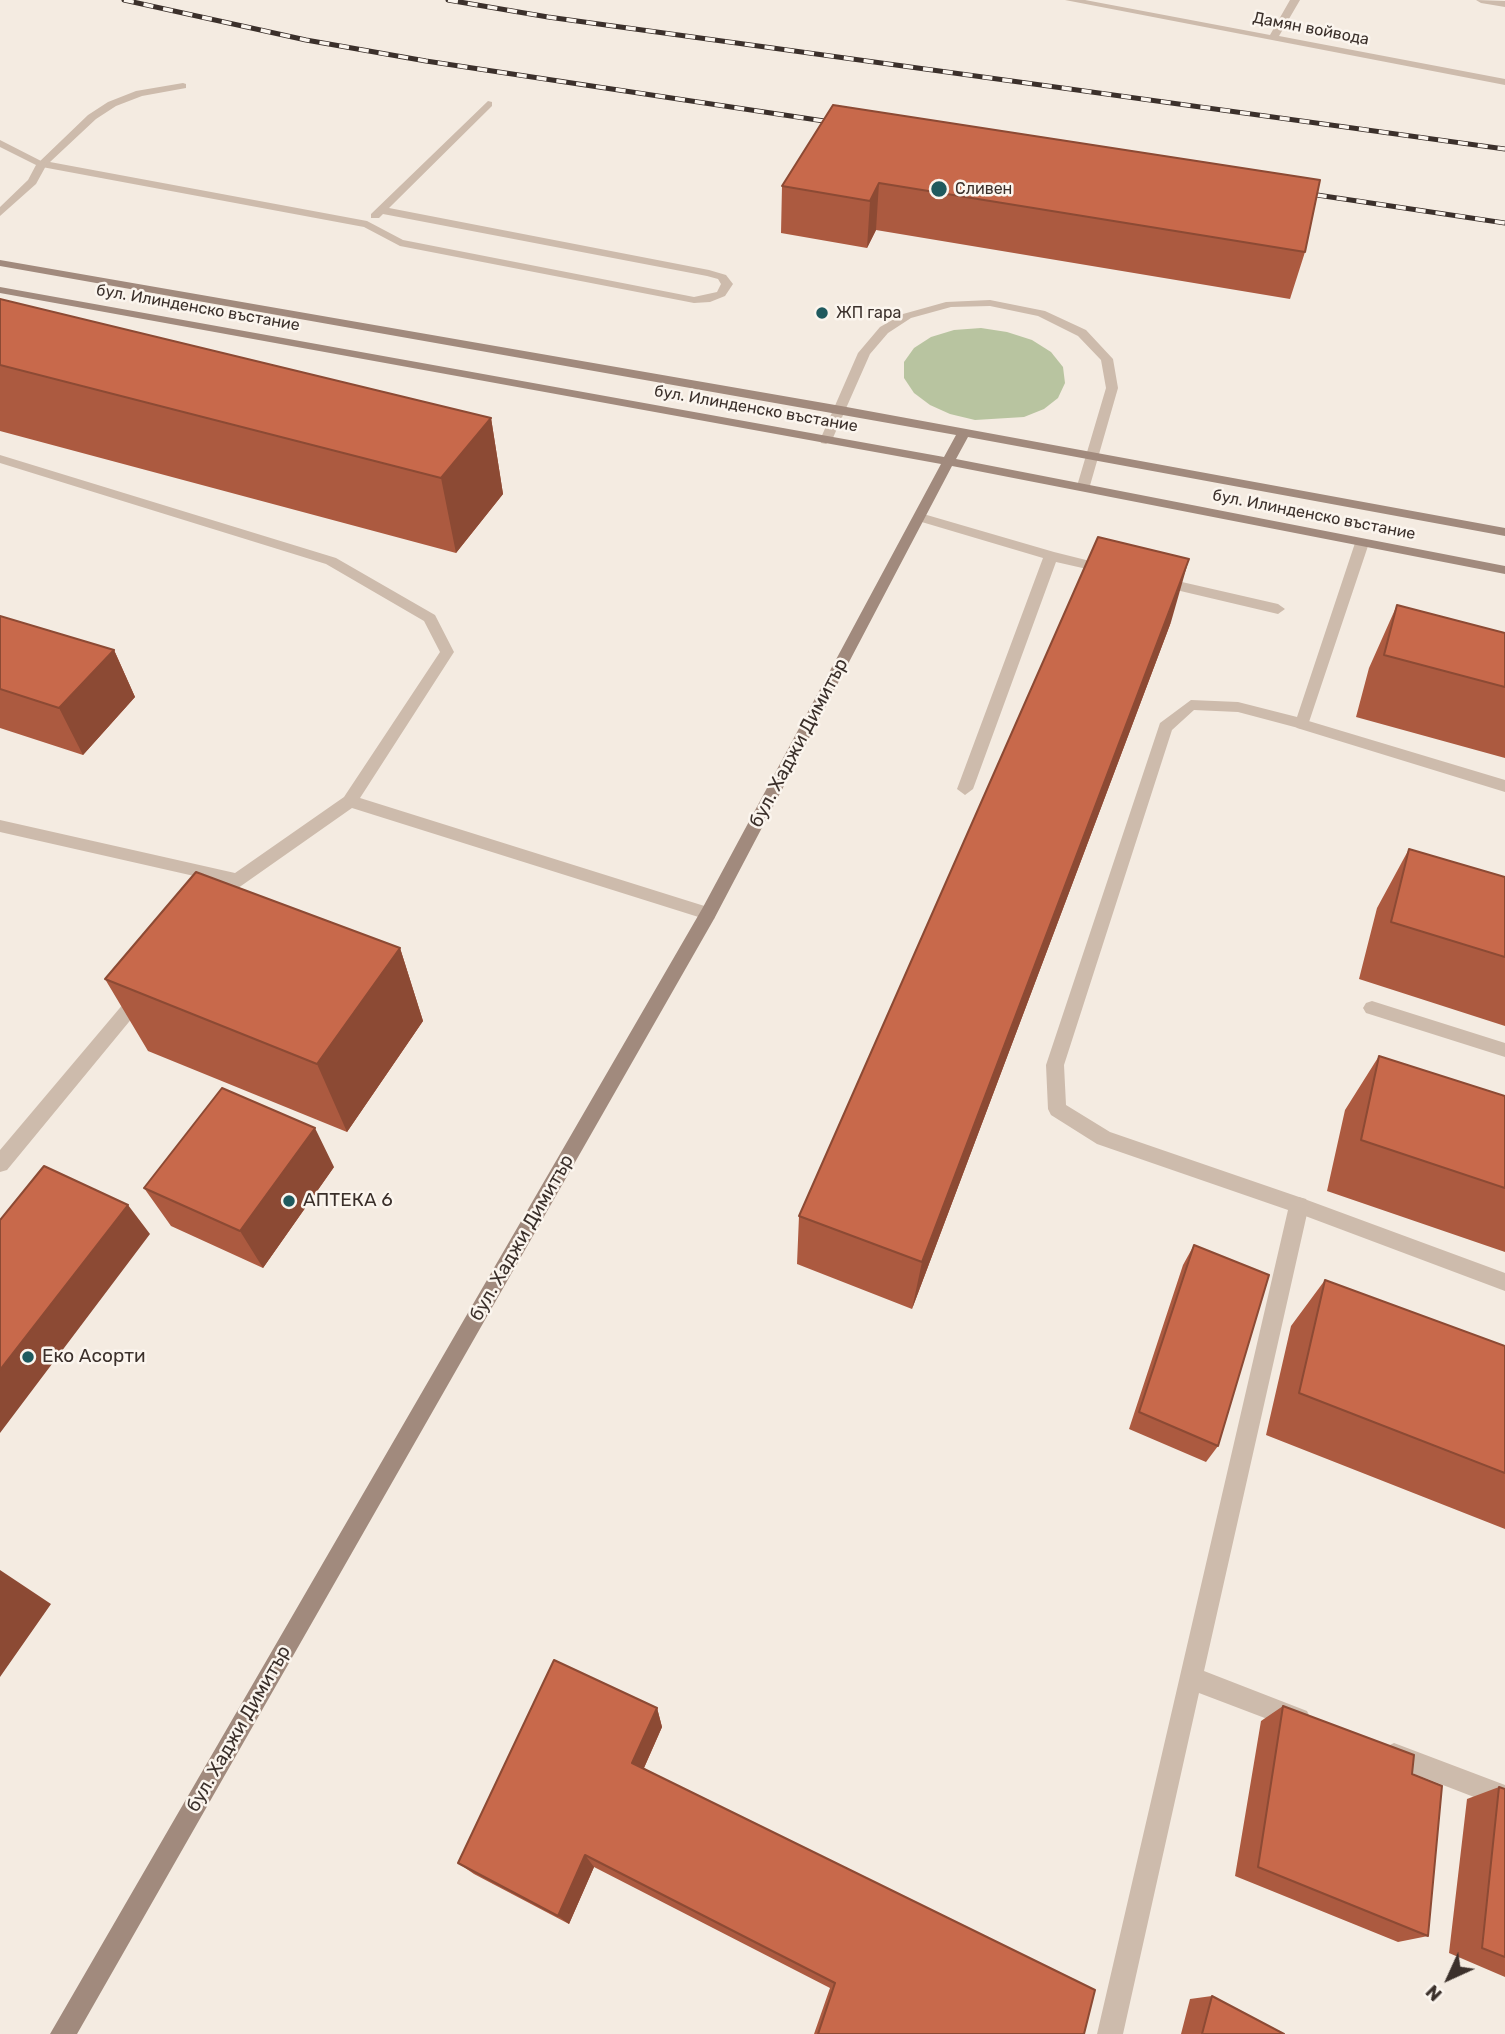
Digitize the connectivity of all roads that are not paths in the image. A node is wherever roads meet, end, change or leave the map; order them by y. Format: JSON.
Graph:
{"nodes":[{"id":1,"x":1070,"y":0,"type":"edge"},
{"id":2,"x":1295,"y":0,"type":"edge"},
{"id":3,"x":1481,"y":0,"type":"edge"},
{"id":4,"x":1505,"y":4,"type":"edge"},
{"id":5,"x":1273,"y":38,"type":"junction"},
{"id":6,"x":1505,"y":82,"type":"edge"},
{"id":7,"x":183,"y":86,"type":"dead end"},
{"id":8,"x":488,"y":104,"type":"dead end"},
{"id":9,"x":0,"y":144,"type":"edge"},
{"id":10,"x":22,"y":153,"type":"junction"},
{"id":11,"x":0,"y":157,"type":"edge"},
{"id":12,"x":42,"y":164,"type":"junction"},
{"id":13,"x":381,"y":210,"type":"junction"},
{"id":14,"x":0,"y":213,"type":"edge"},
{"id":15,"x":368,"y":224,"type":"junction"},
{"id":16,"x":0,"y":263,"type":"edge"},
{"id":17,"x":0,"y":290,"type":"edge"},
{"id":18,"x":841,"y":410,"type":"junction"},
{"id":19,"x":964,"y":432,"type":"junction"},
{"id":20,"x":825,"y":440,"type":"junction"},
{"id":21,"x":1093,"y":456,"type":"junction"},
{"id":22,"x":0,"y":459,"type":"edge"},
{"id":23,"x":950,"y":462,"type":"junction"},
{"id":24,"x":1084,"y":486,"type":"junction"},
{"id":25,"x":920,"y":517,"type":"junction"},
{"id":26,"x":1505,"y":532,"type":"edge"},
{"id":27,"x":1363,"y":543,"type":"junction"},
{"id":28,"x":1051,"y":556,"type":"junction"},
{"id":29,"x":1505,"y":569,"type":"edge"},
{"id":30,"x":1278,"y":609,"type":"dead end"},
{"id":31,"x":1302,"y":724,"type":"junction"},
{"id":32,"x":1505,"y":786,"type":"edge"},
{"id":33,"x":965,"y":789,"type":"dead end"},
{"id":34,"x":350,"y":801,"type":"junction"},
{"id":35,"x":0,"y":826,"type":"edge"},
{"id":36,"x":237,"y":880,"type":"junction"},
{"id":37,"x":219,"y":901,"type":"edge"},
{"id":38,"x":708,"y":914,"type":"junction"},
{"id":39,"x":149,"y":985,"type":"edge"},
{"id":40,"x":1372,"y":1007,"type":"dead end"},
{"id":41,"x":1505,"y":1050,"type":"edge"},
{"id":42,"x":0,"y":1164,"type":"edge"},
{"id":43,"x":1299,"y":1205,"type":"junction"},
{"id":44,"x":1505,"y":1282,"type":"edge"},
{"id":45,"x":1191,"y":1678,"type":"junction"},
{"id":46,"x":1316,"y":1726,"type":"edge"},
{"id":47,"x":1367,"y":1745,"type":"edge"},
{"id":48,"x":1505,"y":1797,"type":"edge"},
{"id":49,"x":63,"y":2034,"type":"edge"},
{"id":50,"x":1110,"y":2034,"type":"edge"}],
"edges":[{"from":1,"to":5,"type":"street","name":"Дамян войвода"},
{"from":2,"to":5,"type":"street"},
{"from":3,"to":4,"type":"street"},
{"from":5,"to":6,"type":"street","name":"Дамян войвода"},
{"from":7,"to":12,"type":"street"},
{"from":8,"to":13,"type":"street"},
{"from":9,"to":10,"type":"street"},
{"from":10,"to":11,"type":"street"},
{"from":10,"to":12,"type":"street"},
{"from":12,"to":14,"type":"street"},
{"from":12,"to":15,"type":"street"},
{"from":13,"to":15,"type":"street"},
{"from":13,"to":15,"type":"street"},
{"from":16,"to":18,"type":"main road","name":"бул. Илинденско въстание"},
{"from":17,"to":20,"type":"main road","name":"бул. Илинденско въстание"},
{"from":18,"to":19,"type":"main road","name":"бул. Илинденско въстание"},
{"from":18,"to":20,"type":"street"},
{"from":18,"to":21,"type":"street"},
{"from":19,"to":21,"type":"main road","name":"бул. Илинденско въстание"},
{"from":19,"to":23,"type":"main road","name":"бул. Хаджи Димитър"},
{"from":20,"to":23,"type":"main road","name":"бул. Илинденско въстание"},
{"from":21,"to":24,"type":"street"},
{"from":21,"to":26,"type":"main road","name":"бул. Илинденско въстание"},
{"from":22,"to":34,"type":"street"},
{"from":23,"to":24,"type":"main road","name":"бул. Илинденско въстание"},
{"from":23,"to":25,"type":"main road","name":"бул. Хаджи Димитър"},
{"from":24,"to":27,"type":"main road","name":"бул. Илинденско въстание"},
{"from":25,"to":28,"type":"street"},
{"from":25,"to":38,"type":"main road","name":"бул. Хаджи Димитър"},
{"from":27,"to":29,"type":"main road","name":"бул. Илинденско въстание"},
{"from":27,"to":31,"type":"street"},
{"from":28,"to":30,"type":"street"},
{"from":28,"to":33,"type":"street"},
{"from":31,"to":32,"type":"street"},
{"from":31,"to":43,"type":"street"},
{"from":34,"to":36,"type":"street"},
{"from":34,"to":38,"type":"street"},
{"from":35,"to":36,"type":"street"},
{"from":36,"to":37,"type":"street"},
{"from":38,"to":49,"type":"main road","name":"бул. Хаджи Димитър"},
{"from":39,"to":42,"type":"street"},
{"from":40,"to":41,"type":"street"},
{"from":43,"to":44,"type":"street"},
{"from":43,"to":45,"type":"street"},
{"from":45,"to":46,"type":"street"},
{"from":45,"to":50,"type":"street"},
{"from":47,"to":48,"type":"street"}]}
